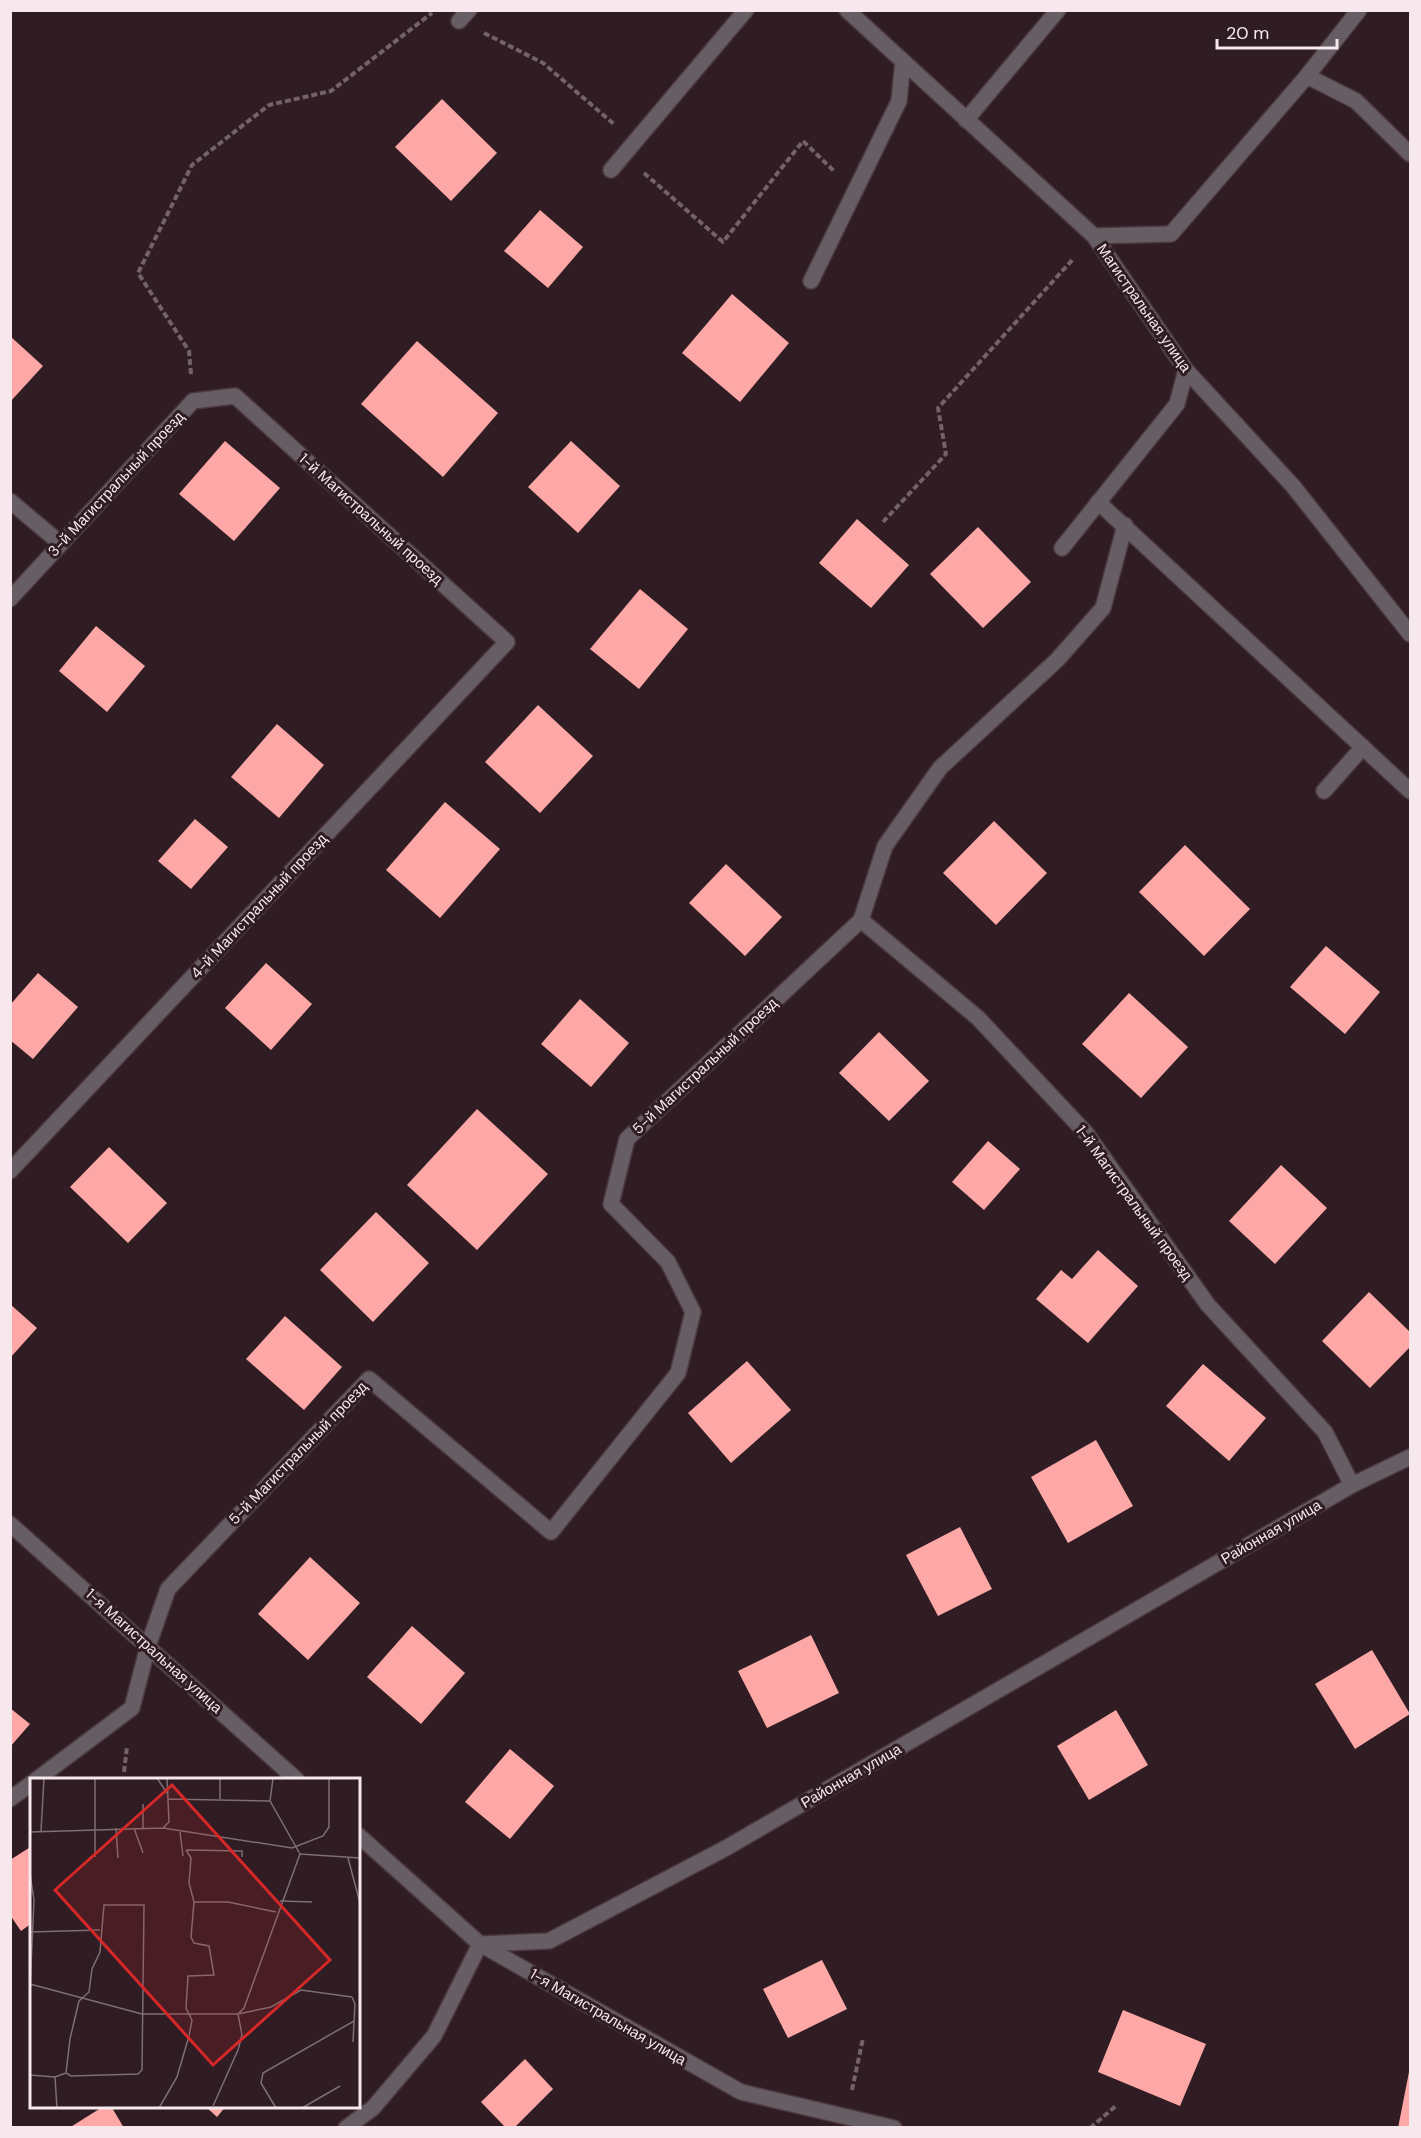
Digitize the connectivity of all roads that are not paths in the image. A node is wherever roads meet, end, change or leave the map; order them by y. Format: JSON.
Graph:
{"nodes":[{"id":1,"x":746,"y":10,"type":"edge"},
{"id":2,"x":847,"y":10,"type":"edge"},
{"id":3,"x":1058,"y":10,"type":"edge"},
{"id":4,"x":1344,"y":10,"type":"edge"},
{"id":5,"x":1359,"y":10,"type":"edge"},
{"id":6,"x":1341,"y":32,"type":"junction"},
{"id":7,"x":903,"y":61,"type":"junction"},
{"id":8,"x":1307,"y":76,"type":"junction"},
{"id":9,"x":966,"y":120,"type":"junction"},
{"id":10,"x":1410,"y":154,"type":"edge"},
{"id":11,"x":610,"y":170,"type":"dead end"},
{"id":12,"x":1094,"y":236,"type":"junction"},
{"id":13,"x":811,"y":281,"type":"dead end"},
{"id":14,"x":1186,"y":369,"type":"junction"},
{"id":15,"x":235,"y":396,"type":"joint"},
{"id":16,"x":10,"y":501,"type":"edge"},
{"id":17,"x":1098,"y":502,"type":"junction"},
{"id":18,"x":1125,"y":525,"type":"junction"},
{"id":19,"x":60,"y":543,"type":"junction"},
{"id":20,"x":1062,"y":548,"type":"dead end"},
{"id":21,"x":10,"y":599,"type":"edge"},
{"id":22,"x":1410,"y":634,"type":"edge"},
{"id":23,"x":507,"y":642,"type":"joint"},
{"id":24,"x":1363,"y":747,"type":"junction"},
{"id":25,"x":1324,"y":791,"type":"dead end"},
{"id":26,"x":1410,"y":791,"type":"edge"},
{"id":27,"x":861,"y":920,"type":"junction"},
{"id":28,"x":10,"y":1171,"type":"edge"},
{"id":29,"x":1410,"y":1457,"type":"edge"},
{"id":30,"x":1352,"y":1485,"type":"junction"},
{"id":31,"x":10,"y":1524,"type":"edge"},
{"id":32,"x":148,"y":1646,"type":"junction"},
{"id":33,"x":37,"y":1778,"type":"edge"},
{"id":34,"x":296,"y":1778,"type":"edge"},
{"id":35,"x":30,"y":1784,"type":"edge"},
{"id":36,"x":10,"y":1798,"type":"edge"},
{"id":37,"x":360,"y":1837,"type":"edge"},
{"id":38,"x":480,"y":1944,"type":"junction"},
{"id":39,"x":346,"y":2127,"type":"edge"},
{"id":40,"x":894,"y":2127,"type":"edge"}],
"edges":[{"from":1,"to":11,"type":"street"},
{"from":2,"to":7,"type":"street","name":"Магистральная улица"},
{"from":3,"to":9,"type":"street"},
{"from":4,"to":6,"type":"street"},
{"from":5,"to":6,"type":"street"},
{"from":6,"to":8,"type":"street"},
{"from":7,"to":9,"type":"street","name":"Магистральная улица"},
{"from":7,"to":13,"type":"street"},
{"from":8,"to":10,"type":"street"},
{"from":8,"to":12,"type":"street"},
{"from":9,"to":12,"type":"street","name":"Магистральная улица"},
{"from":12,"to":14,"type":"street","name":"Магистральная улица"},
{"from":14,"to":17,"type":"street"},
{"from":14,"to":22,"type":"street","name":"Магистральная улица"},
{"from":15,"to":19,"type":"street","name":"3-й Магистральный проезд"},
{"from":15,"to":23,"type":"street","name":"1-й Магистральный проезд"},
{"from":16,"to":19,"type":"street"},
{"from":17,"to":18,"type":"street"},
{"from":17,"to":20,"type":"street"},
{"from":18,"to":24,"type":"street"},
{"from":18,"to":27,"type":"street","name":"5-й Магистральный проезд"},
{"from":19,"to":21,"type":"street","name":"3-й Магистральный проезд"},
{"from":23,"to":28,"type":"street","name":"4-й Магистральный проезд"},
{"from":24,"to":25,"type":"street"},
{"from":24,"to":26,"type":"street"},
{"from":27,"to":30,"type":"street","name":"1-й Магистральный проезд"},
{"from":27,"to":32,"type":"street","name":"5-й Магистральный проезд"},
{"from":29,"to":30,"type":"street","name":"Районная улица"},
{"from":30,"to":38,"type":"street","name":"Районная улица"},
{"from":31,"to":32,"type":"street","name":"1-я Магистральная улица"},
{"from":32,"to":33,"type":"street","name":"5-й Магистральный проезд"},
{"from":32,"to":34,"type":"street","name":"1-я Магистральная улица"},
{"from":35,"to":36,"type":"street"},
{"from":37,"to":38,"type":"street","name":"1-я Магистральная улица"},
{"from":38,"to":39,"type":"street"},
{"from":38,"to":40,"type":"street","name":"1-я Магистральная улица"}]}
